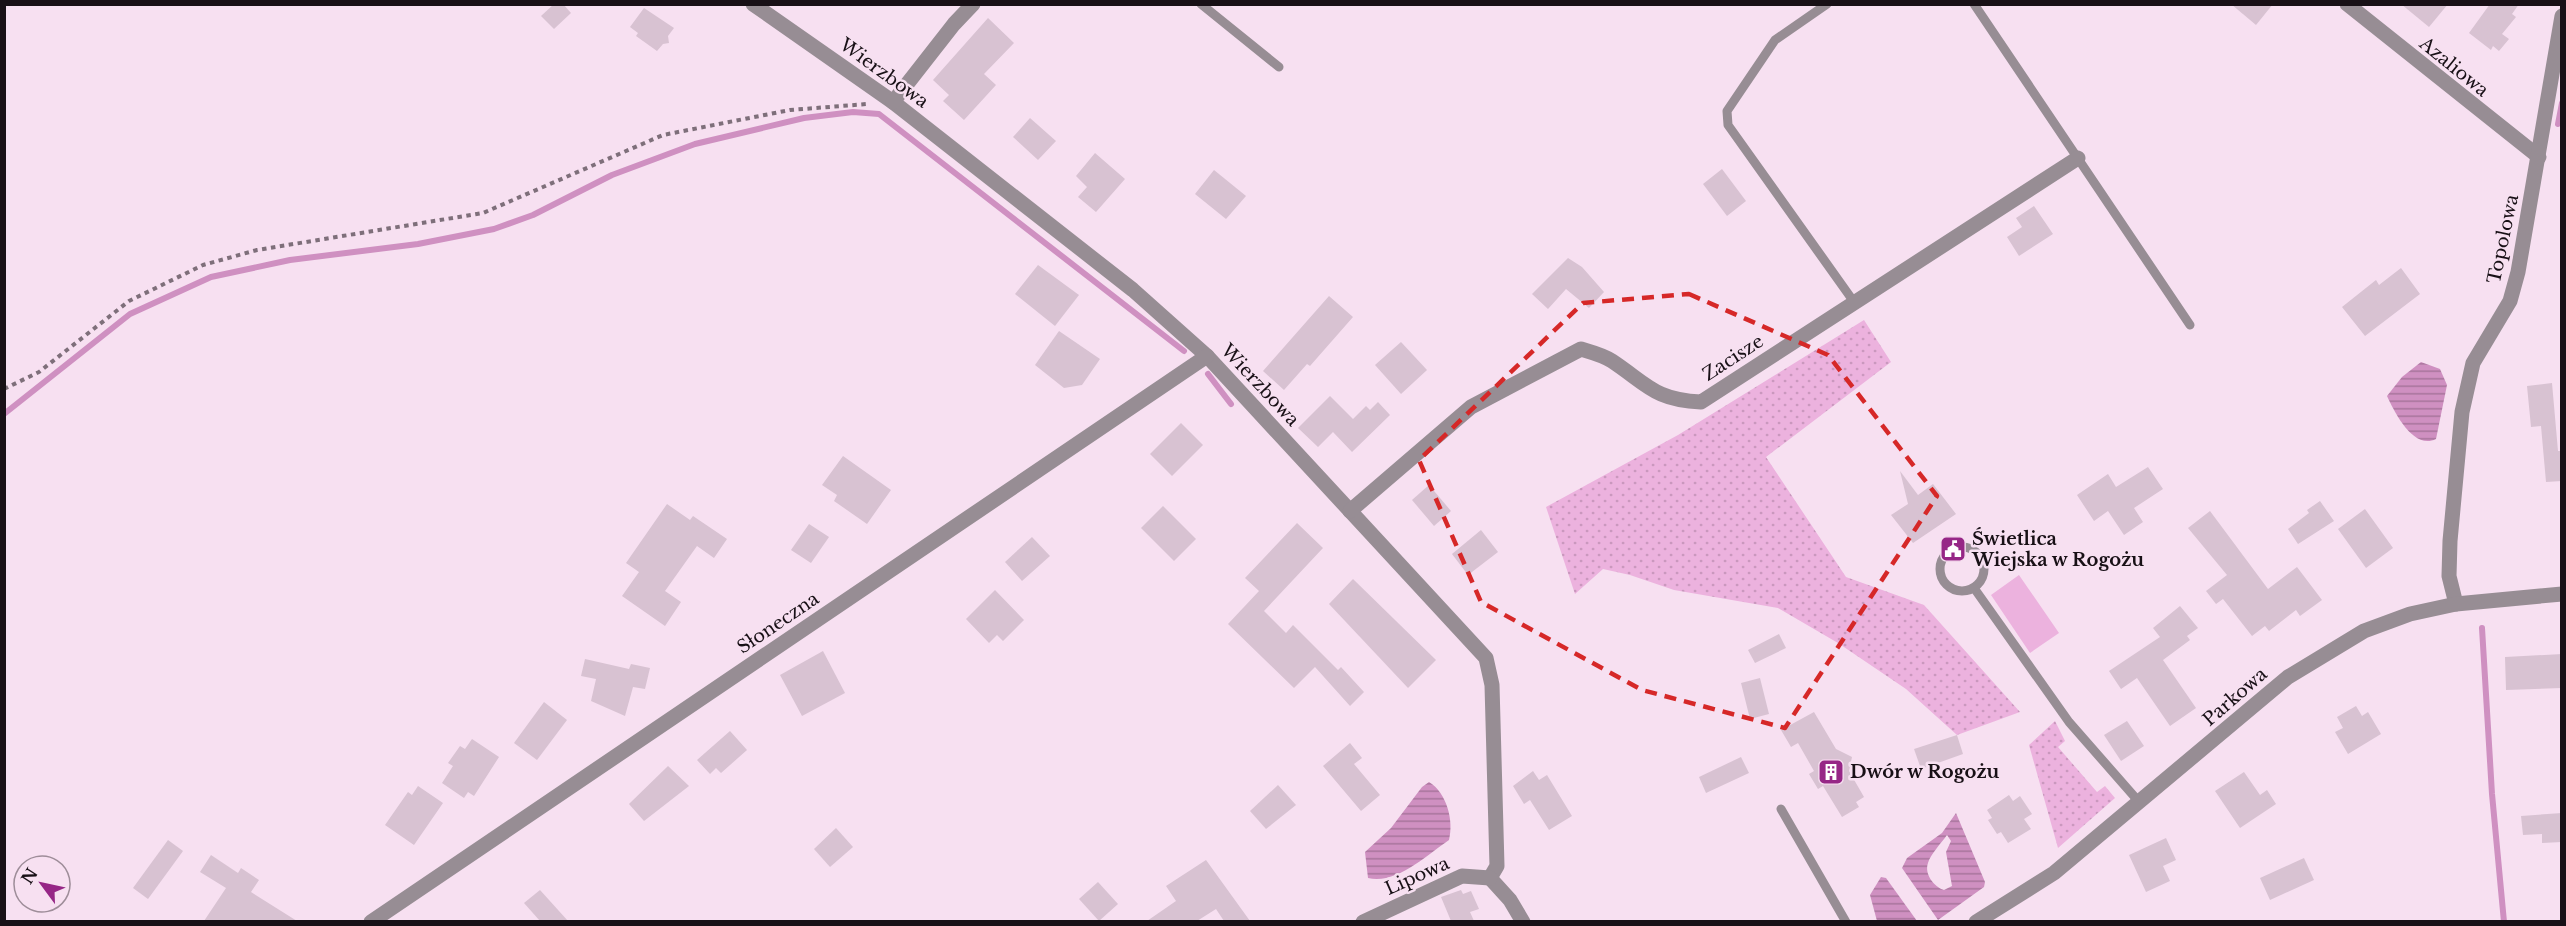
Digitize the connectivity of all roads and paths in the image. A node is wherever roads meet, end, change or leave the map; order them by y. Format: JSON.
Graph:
{"nodes":[{"id":1,"x":753,"y":4,"type":"edge"},
{"id":2,"x":973,"y":4,"type":"edge"},
{"id":3,"x":1202,"y":4,"type":"edge"},
{"id":4,"x":1827,"y":4,"type":"edge"},
{"id":5,"x":1974,"y":4,"type":"edge"},
{"id":6,"x":2347,"y":4,"type":"edge"},
{"id":7,"x":2562,"y":16,"type":"edge"},
{"id":8,"x":1279,"y":67,"type":"dead end"},
{"id":9,"x":893,"y":102,"type":"junction"},
{"id":10,"x":2540,"y":157,"type":"junction"},
{"id":11,"x":2078,"y":159,"type":"junction"},
{"id":12,"x":1854,"y":302,"type":"junction"},
{"id":13,"x":2190,"y":325,"type":"dead end"},
{"id":14,"x":1207,"y":356,"type":"junction"},
{"id":15,"x":4,"y":389,"type":"edge"},
{"id":16,"x":1350,"y":511,"type":"junction"},
{"id":17,"x":1974,"y":588,"type":"junction"},
{"id":18,"x":2562,"y":594,"type":"edge"},
{"id":19,"x":2456,"y":604,"type":"junction"},
{"id":20,"x":2140,"y":803,"type":"junction"},
{"id":21,"x":1781,"y":809,"type":"dead end"},
{"id":22,"x":1490,"y":878,"type":"junction"},
{"id":23,"x":371,"y":921,"type":"edge"},
{"id":24,"x":1363,"y":921,"type":"edge"},
{"id":25,"x":1524,"y":921,"type":"edge"},
{"id":26,"x":1846,"y":921,"type":"edge"},
{"id":27,"x":1976,"y":921,"type":"edge"}],
"edges":[{"from":1,"to":9,"type":"street","name":"Wierzbowa"},
{"from":2,"to":9,"type":"street"},
{"from":3,"to":8,"type":"lane"},
{"from":4,"to":12,"type":"lane"},
{"from":5,"to":11,"type":"lane"},
{"from":6,"to":10,"type":"street","name":"Azaliowa"},
{"from":7,"to":10,"type":"street","name":"Topolowa"},
{"from":9,"to":14,"type":"street","name":"Wierzbowa"},
{"from":9,"to":15,"type":"path"},
{"from":10,"to":19,"type":"street","name":"Topolowa"},
{"from":11,"to":12,"type":"street","name":"Zacisze"},
{"from":11,"to":13,"type":"lane"},
{"from":12,"to":16,"type":"street","name":"Zacisze"},
{"from":14,"to":16,"type":"street","name":"Wierzbowa"},
{"from":14,"to":23,"type":"street","name":"Słoneczna"},
{"from":16,"to":22,"type":"street","name":"Wierzbowa"},
{"from":17,"to":17,"type":"lane"},
{"from":17,"to":20,"type":"lane"},
{"from":18,"to":19,"type":"street","name":"Parkowa"},
{"from":19,"to":20,"type":"street","name":"Parkowa"},
{"from":20,"to":27,"type":"street","name":"Parkowa"},
{"from":21,"to":26,"type":"lane"},
{"from":22,"to":24,"type":"street","name":"Lipowa"},
{"from":22,"to":25,"type":"street"}]}
